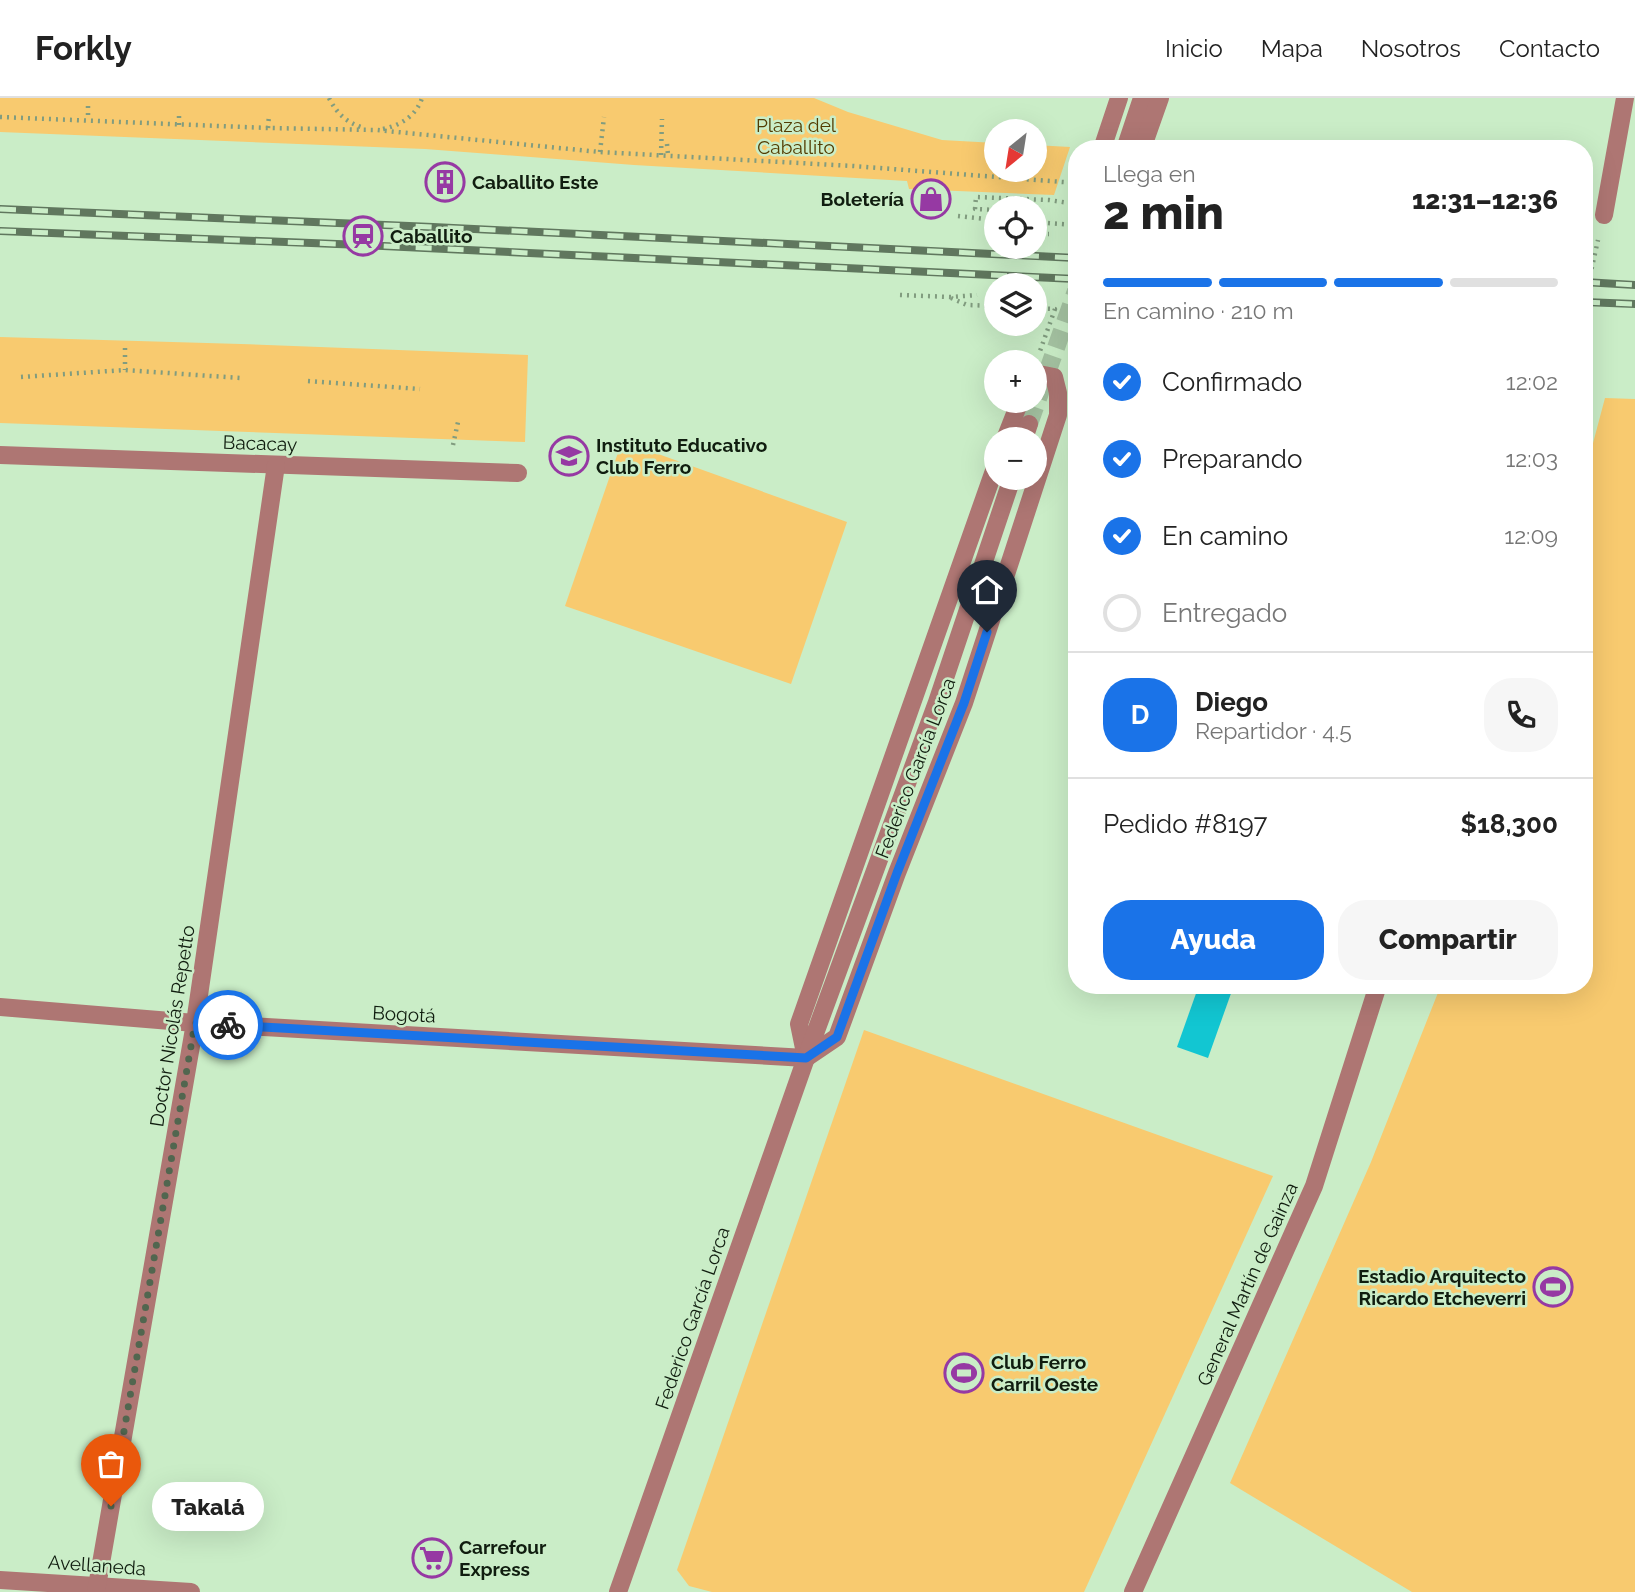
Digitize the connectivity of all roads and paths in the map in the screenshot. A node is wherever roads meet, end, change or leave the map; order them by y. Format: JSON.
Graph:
{"nodes":[{"id":1,"x":330,"y":98,"type":"edge"},
{"id":2,"x":422,"y":98,"type":"edge"},
{"id":3,"x":1119,"y":98,"type":"edge"},
{"id":4,"x":1142,"y":98,"type":"edge"},
{"id":5,"x":1160,"y":98,"type":"edge"},
{"id":6,"x":1625,"y":98,"type":"edge"},
{"id":7,"x":88,"y":106,"type":"dead end"},
{"id":8,"x":179,"y":113,"type":"dead end"},
{"id":9,"x":269,"y":115,"type":"dead end"},
{"id":10,"x":0,"y":117,"type":"edge"},
{"id":11,"x":604,"y":117,"type":"dead end"},
{"id":12,"x":662,"y":119,"type":"dead end"},
{"id":13,"x":88,"y":120,"type":"junction"},
{"id":14,"x":179,"y":125,"type":"junction"},
{"id":15,"x":268,"y":128,"type":"junction"},
{"id":16,"x":377,"y":130,"type":"junction"},
{"id":17,"x":1105,"y":140,"type":"edge"},
{"id":18,"x":1128,"y":140,"type":"edge"},
{"id":19,"x":1145,"y":140,"type":"edge"},
{"id":20,"x":667,"y":144,"type":"dead end"},
{"id":21,"x":600,"y":152,"type":"junction"},
{"id":22,"x":661,"y":155,"type":"junction"},
{"id":23,"x":668,"y":155,"type":"junction"},
{"id":24,"x":1068,"y":182,"type":"edge"},
{"id":25,"x":984,"y":197,"type":"edge"},
{"id":26,"x":1047,"y":200,"type":"edge"},
{"id":27,"x":1068,"y":203,"type":"edge"},
{"id":28,"x":984,"y":209,"type":"edge"},
{"id":29,"x":1604,"y":215,"type":"joint"},
{"id":30,"x":958,"y":216,"type":"dead end"},
{"id":31,"x":984,"y":219,"type":"edge"},
{"id":32,"x":1047,"y":223,"type":"edge"},
{"id":33,"x":1068,"y":224,"type":"edge"},
{"id":34,"x":1593,"y":259,"type":"edge"},
{"id":35,"x":900,"y":295,"type":"dead end"},
{"id":36,"x":977,"y":295,"type":"dead end"},
{"id":37,"x":951,"y":297,"type":"junction"},
{"id":38,"x":984,"y":305,"type":"edge"},
{"id":39,"x":1047,"y":309,"type":"edge"},
{"id":40,"x":1047,"y":332,"type":"edge"},
{"id":41,"x":125,"y":348,"type":"dead end"},
{"id":42,"x":125,"y":370,"type":"junction"},
{"id":43,"x":1047,"y":376,"type":"edge"},
{"id":44,"x":21,"y":377,"type":"dead end"},
{"id":45,"x":240,"y":378,"type":"dead end"},
{"id":46,"x":308,"y":381,"type":"dead end"},
{"id":47,"x":420,"y":389,"type":"dead end"},
{"id":48,"x":0,"y":455,"type":"edge"},
{"id":49,"x":276,"y":465,"type":"junction"},
{"id":50,"x":518,"y":473,"type":"dead end"},
{"id":51,"x":988,"y":490,"type":"edge"},
{"id":52,"x":1008,"y":490,"type":"edge"},
{"id":53,"x":1375,"y":994,"type":"edge"},
{"id":54,"x":0,"y":1007,"type":"edge"},
{"id":55,"x":195,"y":1023,"type":"junction"},
{"id":56,"x":806,"y":1058,"type":"junction"},
{"id":57,"x":0,"y":1580,"type":"edge"},
{"id":58,"x":97,"y":1589,"type":"edge"},
{"id":59,"x":191,"y":1592,"type":"edge"},
{"id":60,"x":618,"y":1592,"type":"edge"},
{"id":61,"x":1133,"y":1592,"type":"edge"}],
"edges":[{"from":1,"to":16,"type":"path"},
{"from":2,"to":16,"type":"path"},
{"from":3,"to":17,"type":"street"},
{"from":4,"to":18,"type":"street"},
{"from":5,"to":19,"type":"street"},
{"from":6,"to":29,"type":"street"},
{"from":7,"to":13,"type":"path"},
{"from":8,"to":14,"type":"path"},
{"from":9,"to":15,"type":"path"},
{"from":10,"to":13,"type":"path"},
{"from":11,"to":21,"type":"path"},
{"from":12,"to":22,"type":"path"},
{"from":13,"to":14,"type":"path"},
{"from":14,"to":15,"type":"path"},
{"from":15,"to":16,"type":"path"},
{"from":16,"to":21,"type":"path"},
{"from":20,"to":23,"type":"path"},
{"from":21,"to":22,"type":"path"},
{"from":22,"to":23,"type":"path"},
{"from":23,"to":24,"type":"path"},
{"from":25,"to":28,"type":"path"},
{"from":26,"to":27,"type":"path"},
{"from":29,"to":34,"type":"path"},
{"from":30,"to":31,"type":"path"},
{"from":32,"to":33,"type":"path"},
{"from":35,"to":37,"type":"path"},
{"from":36,"to":37,"type":"path"},
{"from":37,"to":38,"type":"path"},
{"from":39,"to":40,"type":"path"},
{"from":41,"to":42,"type":"path"},
{"from":42,"to":44,"type":"path"},
{"from":42,"to":45,"type":"path"},
{"from":43,"to":56,"type":"street","name":"Federico García Lorca"},
{"from":46,"to":47,"type":"path"},
{"from":48,"to":49,"type":"street","name":"Bacacay"},
{"from":49,"to":50,"type":"street","name":"Bacacay"},
{"from":49,"to":55,"type":"street","name":"Doctor Nicolás Repetto"},
{"from":51,"to":56,"type":"street","name":"Federico García Lorca"},
{"from":52,"to":56,"type":"street","name":"Federico García Lorca"},
{"from":53,"to":61,"type":"street","name":"General Martín de Gainza"},
{"from":54,"to":55,"type":"street","name":"Bogotá"},
{"from":55,"to":56,"type":"street","name":"Bogotá"},
{"from":55,"to":58,"type":"street","name":"Doctor Nicolás Repetto"},
{"from":56,"to":60,"type":"street","name":"Federico García Lorca"},
{"from":57,"to":58,"type":"street","name":"Avellaneda"},
{"from":58,"to":59,"type":"street","name":"Avellaneda"}]}
